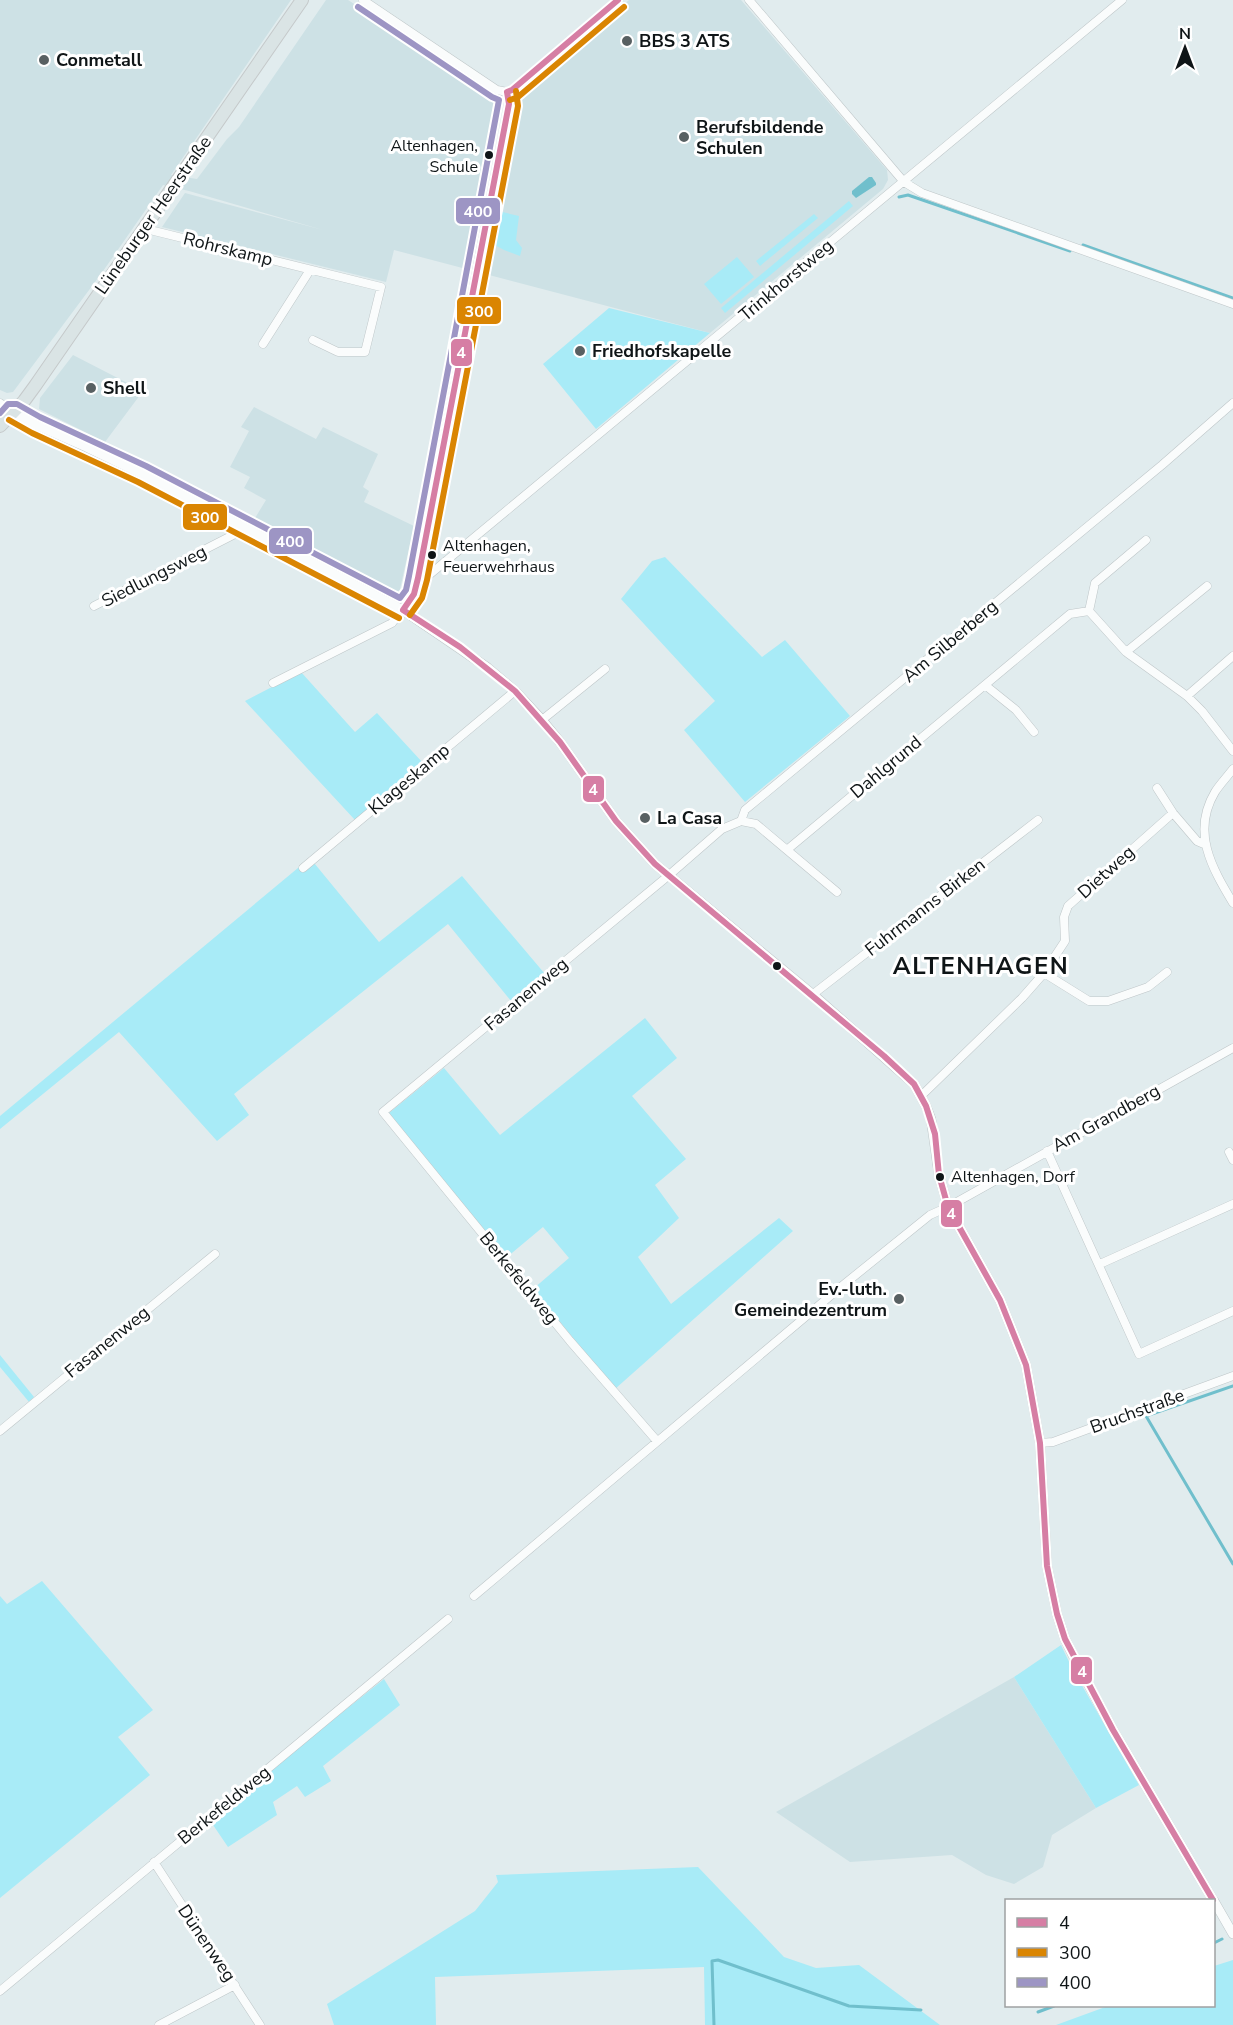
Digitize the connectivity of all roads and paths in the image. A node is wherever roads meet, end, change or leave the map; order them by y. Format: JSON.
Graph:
{"nodes":[{"id":1,"x":302,"y":0,"type":"edge"},
{"id":2,"x":363,"y":0,"type":"edge"},
{"id":3,"x":618,"y":0,"type":"edge"},
{"id":4,"x":749,"y":0,"type":"edge"},
{"id":5,"x":1122,"y":0,"type":"edge"},
{"id":6,"x":507,"y":92,"type":"junction"},
{"id":7,"x":904,"y":182,"type":"junction"},
{"id":8,"x":145,"y":226,"type":"junction"},
{"id":9,"x":310,"y":270,"type":"junction"},
{"id":10,"x":1233,"y":304,"type":"edge"},
{"id":11,"x":313,"y":340,"type":"dead end"},
{"id":12,"x":263,"y":344,"type":"dead end"},
{"id":13,"x":0,"y":403,"type":"edge"},
{"id":14,"x":1233,"y":404,"type":"edge"},
{"id":15,"x":13,"y":412,"type":"junction"},
{"id":16,"x":0,"y":426,"type":"edge"},
{"id":17,"x":242,"y":525,"type":"junction"},
{"id":18,"x":1146,"y":540,"type":"dead end"},
{"id":19,"x":418,"y":578,"type":"junction"},
{"id":20,"x":1207,"y":586,"type":"dead end"},
{"id":21,"x":94,"y":606,"type":"dead end"},
{"id":22,"x":403,"y":610,"type":"junction"},
{"id":23,"x":1089,"y":611,"type":"junction"},
{"id":24,"x":1126,"y":652,"type":"junction"},
{"id":25,"x":1233,"y":656,"type":"edge"},
{"id":26,"x":605,"y":669,"type":"dead end"},
{"id":27,"x":273,"y":683,"type":"dead end"},
{"id":28,"x":985,"y":685,"type":"junction"},
{"id":29,"x":515,"y":691,"type":"junction"},
{"id":30,"x":1187,"y":696,"type":"junction"},
{"id":31,"x":542,"y":720,"type":"junction"},
{"id":32,"x":1034,"y":732,"type":"dead end"},
{"id":33,"x":1233,"y":751,"type":"edge"},
{"id":34,"x":1233,"y":770,"type":"edge"},
{"id":35,"x":1157,"y":788,"type":"dead end"},
{"id":36,"x":1173,"y":813,"type":"junction"},
{"id":37,"x":1038,"y":820,"type":"dead end"},
{"id":38,"x":741,"y":821,"type":"junction"},
{"id":39,"x":1204,"y":844,"type":"junction"},
{"id":40,"x":788,"y":849,"type":"junction"},
{"id":41,"x":303,"y":868,"type":"dead end"},
{"id":42,"x":668,"y":876,"type":"junction"},
{"id":43,"x":837,"y":892,"type":"dead end"},
{"id":44,"x":1233,"y":903,"type":"edge"},
{"id":45,"x":1167,"y":972,"type":"dead end"},
{"id":46,"x":1044,"y":973,"type":"junction"},
{"id":47,"x":812,"y":995,"type":"junction"},
{"id":48,"x":1233,"y":1048,"type":"edge"},
{"id":49,"x":921,"y":1096,"type":"junction"},
{"id":50,"x":383,"y":1112,"type":"joint"},
{"id":51,"x":1047,"y":1151,"type":"junction"},
{"id":52,"x":1233,"y":1204,"type":"edge"},
{"id":53,"x":948,"y":1207,"type":"junction"},
{"id":54,"x":214,"y":1254,"type":"dead end"},
{"id":55,"x":1100,"y":1264,"type":"junction"},
{"id":56,"x":1233,"y":1311,"type":"edge"},
{"id":57,"x":1233,"y":1376,"type":"edge"},
{"id":58,"x":0,"y":1431,"type":"edge"},
{"id":59,"x":657,"y":1441,"type":"junction"},
{"id":60,"x":1040,"y":1443,"type":"junction"},
{"id":61,"x":474,"y":1596,"type":"dead end"},
{"id":62,"x":448,"y":1619,"type":"dead end"},
{"id":63,"x":154,"y":1862,"type":"junction"},
{"id":64,"x":1212,"y":1899,"type":"edge"},
{"id":65,"x":1215,"y":1904,"type":"edge"},
{"id":66,"x":1233,"y":1934,"type":"edge"},
{"id":67,"x":235,"y":1985,"type":"junction"},
{"id":68,"x":0,"y":1991,"type":"edge"},
{"id":69,"x":159,"y":2025,"type":"edge"},
{"id":70,"x":260,"y":2025,"type":"edge"}],
"edges":[{"from":1,"to":8,"type":"main road","name":"Lüneburger Heerstraße"},
{"from":2,"to":6,"type":"street"},
{"from":3,"to":6,"type":"street"},
{"from":4,"to":7,"type":"street"},
{"from":5,"to":7,"type":"street","name":"Trinkhorstweg"},
{"from":6,"to":19,"type":"street"},
{"from":7,"to":10,"type":"street"},
{"from":7,"to":19,"type":"street","name":"Trinkhorstweg"},
{"from":8,"to":9,"type":"street","name":"Rohrskamp"},
{"from":8,"to":15,"type":"main road","name":"Lüneburger Heerstraße"},
{"from":9,"to":11,"type":"street","name":"Rohrskamp"},
{"from":9,"to":12,"type":"street"},
{"from":13,"to":15,"type":"street"},
{"from":14,"to":38,"type":"street","name":"Am Silberberg"},
{"from":15,"to":16,"type":"main road","name":"Lüneburger Heerstraße"},
{"from":15,"to":17,"type":"street"},
{"from":17,"to":21,"type":"street","name":"Siedlungsweg"},
{"from":17,"to":22,"type":"street"},
{"from":18,"to":23,"type":"street"},
{"from":19,"to":22,"type":"street"},
{"from":20,"to":24,"type":"street"},
{"from":22,"to":27,"type":"street"},
{"from":22,"to":29,"type":"street"},
{"from":23,"to":24,"type":"street"},
{"from":23,"to":28,"type":"street","name":"Dahlgrund"},
{"from":24,"to":30,"type":"street"},
{"from":25,"to":30,"type":"street"},
{"from":26,"to":31,"type":"street"},
{"from":28,"to":32,"type":"street"},
{"from":28,"to":40,"type":"street","name":"Dahlgrund"},
{"from":29,"to":31,"type":"street"},
{"from":29,"to":41,"type":"street","name":"Klageskamp"},
{"from":30,"to":33,"type":"street"},
{"from":31,"to":42,"type":"street"},
{"from":34,"to":39,"type":"street"},
{"from":35,"to":36,"type":"street"},
{"from":36,"to":39,"type":"street"},
{"from":36,"to":46,"type":"street","name":"Dietweg"},
{"from":37,"to":47,"type":"street","name":"Fuhrmanns Birken"},
{"from":38,"to":40,"type":"street"},
{"from":38,"to":42,"type":"street","name":"Am Silberberg"},
{"from":39,"to":44,"type":"street"},
{"from":40,"to":43,"type":"street"},
{"from":42,"to":47,"type":"street"},
{"from":42,"to":50,"type":"street","name":"Fasanenweg"},
{"from":45,"to":46,"type":"street"},
{"from":46,"to":49,"type":"street","name":"Dietweg"},
{"from":47,"to":49,"type":"street"},
{"from":48,"to":51,"type":"street","name":"Am Grandberg"},
{"from":49,"to":53,"type":"street"},
{"from":50,"to":59,"type":"street","name":"Berkefeldweg"},
{"from":51,"to":53,"type":"street","name":"Am Grandberg"},
{"from":51,"to":55,"type":"street"},
{"from":52,"to":55,"type":"street"},
{"from":53,"to":59,"type":"street"},
{"from":53,"to":60,"type":"street"},
{"from":54,"to":58,"type":"street","name":"Fasanenweg"},
{"from":55,"to":56,"type":"street"},
{"from":57,"to":60,"type":"street","name":"Bruchstraße"},
{"from":59,"to":61,"type":"street"},
{"from":60,"to":64,"type":"street"},
{"from":62,"to":63,"type":"street","name":"Berkefeldweg"},
{"from":63,"to":67,"type":"street","name":"Dünenweg"},
{"from":63,"to":68,"type":"street","name":"Berkefeldweg"},
{"from":65,"to":66,"type":"street"},
{"from":67,"to":69,"type":"street"},
{"from":67,"to":70,"type":"street","name":"Dünenweg"}]}
